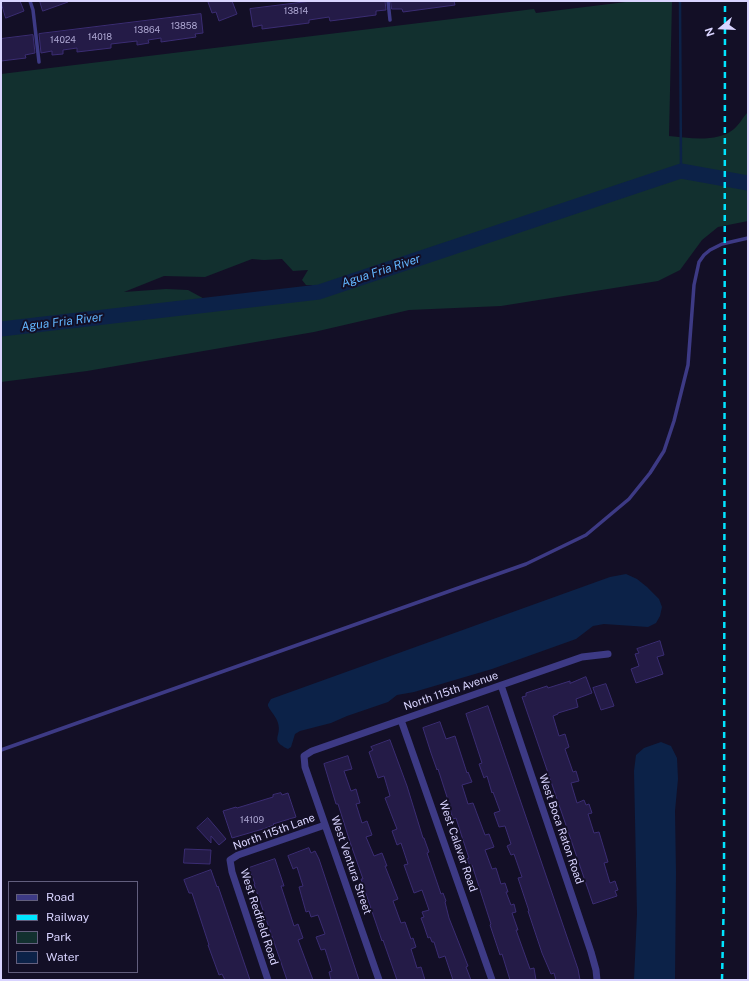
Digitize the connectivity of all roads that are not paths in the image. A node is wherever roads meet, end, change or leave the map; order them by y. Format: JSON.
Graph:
{"nodes":[{"id":1,"x":30,"y":1,"type":"edge"},
{"id":2,"x":388,"y":1,"type":"edge"},
{"id":3,"x":390,"y":20,"type":"dead end"},
{"id":4,"x":39,"y":62,"type":"dead end"},
{"id":5,"x":748,"y":238,"type":"edge"},
{"id":6,"x":608,"y":654,"type":"dead end"},
{"id":7,"x":501,"y":685,"type":"junction"},
{"id":8,"x":402,"y":720,"type":"junction"},
{"id":9,"x":1,"y":750,"type":"edge"},
{"id":10,"x":304,"y":756,"type":"joint"},
{"id":11,"x":325,"y":825,"type":"junction"},
{"id":12,"x":230,"y":860,"type":"joint"},
{"id":13,"x":268,"y":980,"type":"edge"},
{"id":14,"x":379,"y":980,"type":"edge"},
{"id":15,"x":492,"y":980,"type":"edge"},
{"id":16,"x":597,"y":980,"type":"edge"}],
"edges":[{"from":1,"to":4,"type":"lane"},
{"from":2,"to":3,"type":"lane"},
{"from":5,"to":9,"type":"lane"},
{"from":6,"to":7,"type":"street","name":"North 115th Avenue"},
{"from":7,"to":8,"type":"street","name":"North 115th Avenue"},
{"from":7,"to":16,"type":"street","name":"West Boca Raton Road"},
{"from":8,"to":10,"type":"street","name":"North 115th Avenue"},
{"from":8,"to":15,"type":"street","name":"West Calavar Road"},
{"from":10,"to":11,"type":"street","name":"West Ventura Street"},
{"from":11,"to":12,"type":"street","name":"North 115th Lane"},
{"from":11,"to":14,"type":"street","name":"West Ventura Street"},
{"from":12,"to":13,"type":"street","name":"West Redfield Road"}]}
